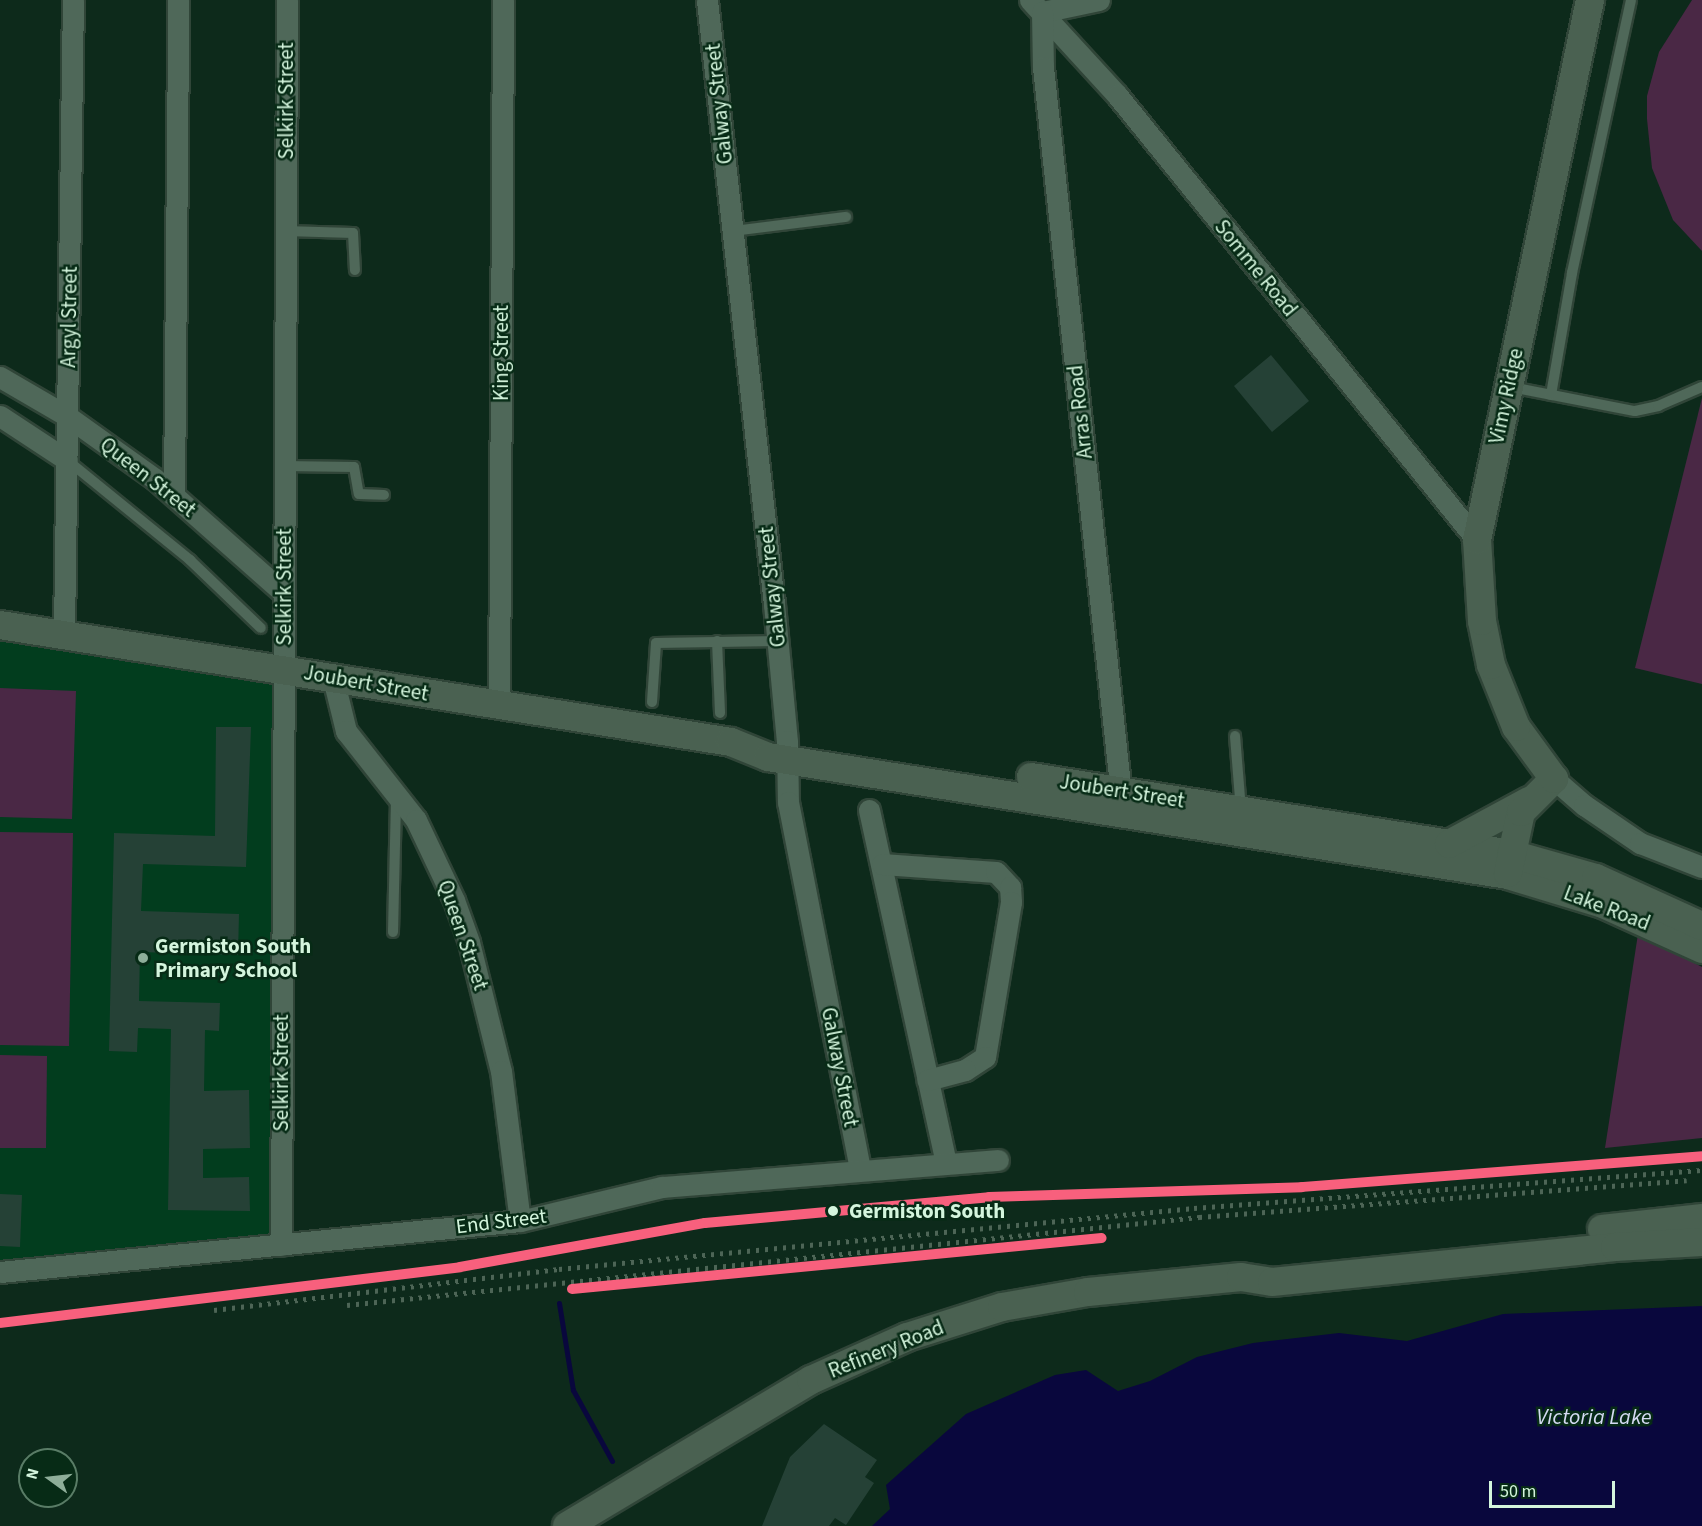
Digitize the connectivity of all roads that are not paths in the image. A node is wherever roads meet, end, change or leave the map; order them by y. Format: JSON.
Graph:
{"nodes":[{"id":1,"x":73,"y":0,"type":"edge"},
{"id":2,"x":178,"y":0,"type":"edge"},
{"id":3,"x":287,"y":0,"type":"edge"},
{"id":4,"x":503,"y":0,"type":"edge"},
{"id":5,"x":708,"y":0,"type":"edge"},
{"id":6,"x":1099,"y":0,"type":"edge"},
{"id":7,"x":1590,"y":0,"type":"edge"},
{"id":8,"x":1631,"y":0,"type":"edge"},
{"id":9,"x":1036,"y":6,"type":"edge"},
{"id":10,"x":846,"y":217,"type":"dead end"},
{"id":11,"x":285,"y":231,"type":"junction"},
{"id":12,"x":733,"y":231,"type":"junction"},
{"id":13,"x":355,"y":270,"type":"dead end"},
{"id":14,"x":0,"y":377,"type":"edge"},
{"id":15,"x":1508,"y":387,"type":"junction"},
{"id":16,"x":1702,"y":387,"type":"edge"},
{"id":17,"x":1551,"y":395,"type":"junction"},
{"id":18,"x":0,"y":416,"type":"edge"},
{"id":19,"x":67,"y":416,"type":"junction"},
{"id":20,"x":67,"y":460,"type":"junction"},
{"id":21,"x":284,"y":465,"type":"junction"},
{"id":22,"x":174,"y":495,"type":"junction"},
{"id":23,"x":384,"y":495,"type":"dead end"},
{"id":24,"x":1477,"y":540,"type":"junction"},
{"id":25,"x":284,"y":593,"type":"junction"},
{"id":26,"x":0,"y":625,"type":"edge"},
{"id":27,"x":261,"y":628,"type":"dead end"},
{"id":28,"x":64,"y":633,"type":"junction"},
{"id":29,"x":717,"y":641,"type":"junction"},
{"id":30,"x":778,"y":641,"type":"junction"},
{"id":31,"x":283,"y":668,"type":"junction"},
{"id":32,"x":333,"y":678,"type":"junction"},
{"id":33,"x":652,"y":702,"type":"dead end"},
{"id":34,"x":499,"y":705,"type":"junction"},
{"id":35,"x":720,"y":712,"type":"dead end"},
{"id":36,"x":1235,"y":736,"type":"dead end"},
{"id":37,"x":787,"y":751,"type":"junction"},
{"id":38,"x":1554,"y":779,"type":"junction"},
{"id":39,"x":396,"y":795,"type":"junction"},
{"id":40,"x":1121,"y":801,"type":"junction"},
{"id":41,"x":1529,"y":801,"type":"junction"},
{"id":42,"x":869,"y":810,"type":"dead end"},
{"id":43,"x":1241,"y":810,"type":"junction"},
{"id":44,"x":1449,"y":844,"type":"junction"},
{"id":45,"x":882,"y":864,"type":"junction"},
{"id":46,"x":1509,"y":865,"type":"junction"},
{"id":47,"x":1702,"y":867,"type":"edge"},
{"id":48,"x":1702,"y":926,"type":"edge"},
{"id":49,"x":393,"y":932,"type":"dead end"},
{"id":50,"x":1702,"y":949,"type":"edge"},
{"id":51,"x":927,"y":1080,"type":"junction"},
{"id":52,"x":999,"y":1160,"type":"dead end"},
{"id":53,"x":946,"y":1162,"type":"junction"},
{"id":54,"x":860,"y":1169,"type":"junction"},
{"id":55,"x":1702,"y":1218,"type":"edge"},
{"id":56,"x":519,"y":1221,"type":"junction"},
{"id":57,"x":1702,"y":1242,"type":"edge"},
{"id":58,"x":281,"y":1245,"type":"junction"},
{"id":59,"x":0,"y":1272,"type":"edge"},
{"id":60,"x":1241,"y":1277,"type":"junction"},
{"id":61,"x":567,"y":1526,"type":"edge"}],
"edges":[{"from":1,"to":19,"type":"street","name":"Argyl Street"},
{"from":2,"to":22,"type":"street"},
{"from":3,"to":11,"type":"street","name":"Selkirk Street"},
{"from":4,"to":34,"type":"street","name":"King Street"},
{"from":5,"to":12,"type":"street","name":"Galway Street"},
{"from":6,"to":9,"type":"street"},
{"from":7,"to":15,"type":"main road","name":"Vimy Ridge"},
{"from":8,"to":17,"type":"lane"},
{"from":9,"to":24,"type":"street","name":"Somme Road"},
{"from":9,"to":40,"type":"street","name":"Arras Road"},
{"from":10,"to":12,"type":"lane"},
{"from":11,"to":13,"type":"lane"},
{"from":11,"to":21,"type":"street","name":"Selkirk Street"},
{"from":12,"to":30,"type":"street","name":"Galway Street"},
{"from":14,"to":19,"type":"street","name":"Queen Street"},
{"from":15,"to":17,"type":"lane"},
{"from":15,"to":24,"type":"main road","name":"Vimy Ridge"},
{"from":16,"to":17,"type":"lane"},
{"from":18,"to":20,"type":"street","name":"Queen Street"},
{"from":19,"to":20,"type":"street","name":"Argyl Street"},
{"from":19,"to":22,"type":"street","name":"Queen Street"},
{"from":20,"to":27,"type":"lane"},
{"from":20,"to":28,"type":"street","name":"Argyl Street"},
{"from":21,"to":23,"type":"lane"},
{"from":21,"to":25,"type":"street","name":"Selkirk Street"},
{"from":22,"to":25,"type":"street","name":"Queen Street"},
{"from":24,"to":38,"type":"main road","name":"Vimy Ridge"},
{"from":25,"to":31,"type":"street","name":"Selkirk Street"},
{"from":26,"to":28,"type":"main road","name":"Joubert Street"},
{"from":28,"to":31,"type":"main road","name":"Joubert Street"},
{"from":29,"to":30,"type":"lane"},
{"from":29,"to":33,"type":"lane"},
{"from":29,"to":35,"type":"lane"},
{"from":30,"to":37,"type":"street","name":"Galway Street"},
{"from":31,"to":32,"type":"main road","name":"Joubert Street"},
{"from":31,"to":58,"type":"street","name":"Selkirk Street"},
{"from":32,"to":34,"type":"main road","name":"Joubert Street"},
{"from":32,"to":39,"type":"street","name":"Queen Street"},
{"from":34,"to":37,"type":"main road","name":"Joubert Street"},
{"from":36,"to":43,"type":"lane"},
{"from":37,"to":40,"type":"main road","name":"Joubert Street"},
{"from":37,"to":54,"type":"street","name":"Galway Street"},
{"from":38,"to":41,"type":"main road"},
{"from":38,"to":47,"type":"street","name":"Vimy Ridge"},
{"from":39,"to":49,"type":"lane"},
{"from":39,"to":56,"type":"street","name":"Queen Street"},
{"from":40,"to":43,"type":"main road","name":"Joubert Street"},
{"from":40,"to":46,"type":"main road","name":"Joubert Street"},
{"from":41,"to":44,"type":"main road"},
{"from":41,"to":46,"type":"main road"},
{"from":42,"to":45,"type":"street"},
{"from":43,"to":44,"type":"main road","name":"Joubert Street"},
{"from":44,"to":46,"type":"main road","name":"Joubert Street"},
{"from":45,"to":51,"type":"street"},
{"from":45,"to":51,"type":"street"},
{"from":46,"to":48,"type":"main road","name":"Lake Road"},
{"from":46,"to":50,"type":"main road","name":"Lake Road"},
{"from":51,"to":53,"type":"street"},
{"from":52,"to":53,"type":"street","name":"End Street"},
{"from":53,"to":54,"type":"street","name":"End Street"},
{"from":54,"to":56,"type":"street","name":"End Street"},
{"from":55,"to":60,"type":"main road"},
{"from":56,"to":58,"type":"street","name":"End Street"},
{"from":57,"to":60,"type":"main road"},
{"from":58,"to":59,"type":"street","name":"End Street"},
{"from":60,"to":61,"type":"main road","name":"Refinery Road"}]}
